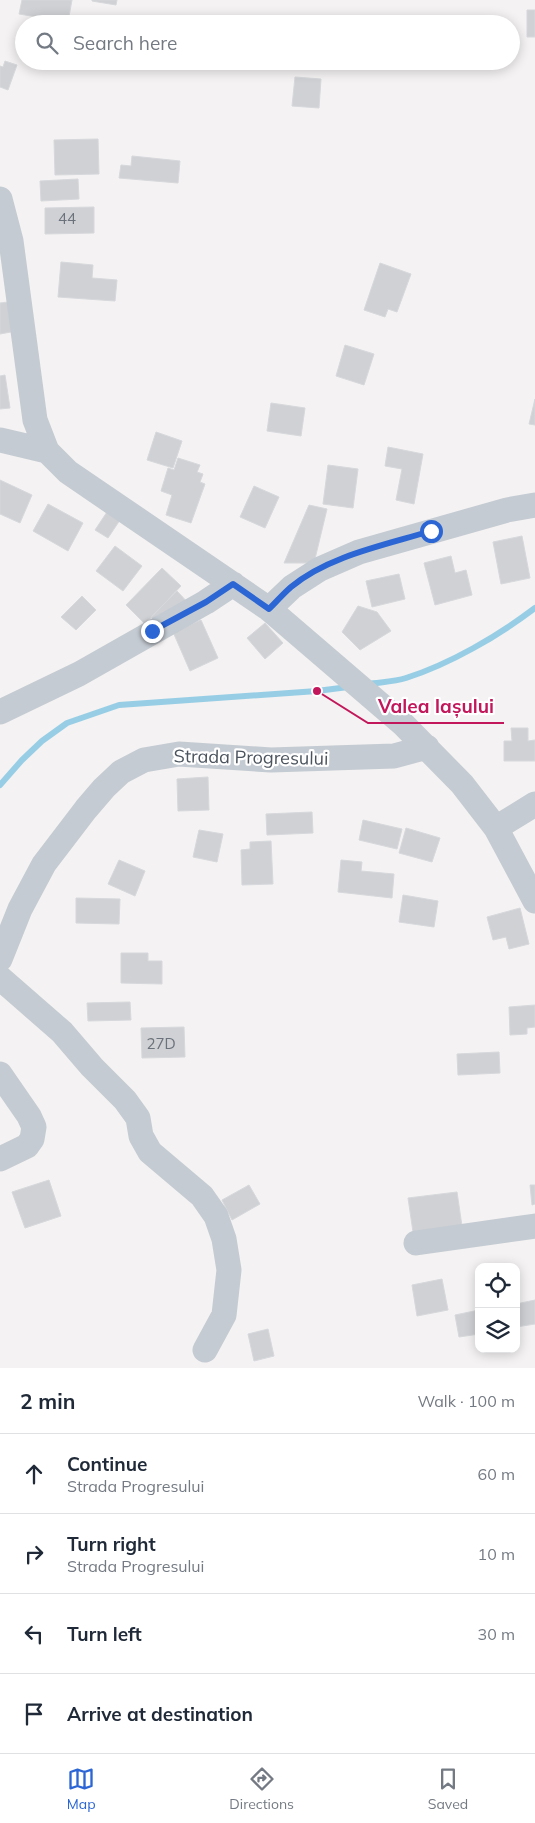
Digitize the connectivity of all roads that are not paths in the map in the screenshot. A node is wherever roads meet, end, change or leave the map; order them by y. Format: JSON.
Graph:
{"nodes":[{"id":1,"x":0,"y":199,"type":"edge"},
{"id":2,"x":0,"y":440,"type":"edge"},
{"id":3,"x":47,"y":451,"type":"junction"},
{"id":4,"x":535,"y":505,"type":"edge"},
{"id":5,"x":233,"y":584,"type":"junction"},
{"id":6,"x":269,"y":609,"type":"junction"},
{"id":7,"x":0,"y":712,"type":"edge"},
{"id":8,"x":427,"y":747,"type":"junction"},
{"id":9,"x":535,"y":804,"type":"edge"},
{"id":10,"x":496,"y":828,"type":"junction"},
{"id":11,"x":535,"y":901,"type":"edge"},
{"id":12,"x":0,"y":958,"type":"edge"},
{"id":13,"x":0,"y":978,"type":"edge"},
{"id":14,"x":0,"y":1074,"type":"edge"},
{"id":15,"x":0,"y":1159,"type":"edge"},
{"id":16,"x":535,"y":1226,"type":"edge"},
{"id":17,"x":416,"y":1243,"type":"dead end"},
{"id":18,"x":206,"y":1350,"type":"dead end"}],
"edges":[{"from":1,"to":3,"type":"street"},
{"from":2,"to":3,"type":"street"},
{"from":3,"to":5,"type":"street"},
{"from":4,"to":6,"type":"street"},
{"from":5,"to":6,"type":"street"},
{"from":5,"to":7,"type":"street"},
{"from":6,"to":8,"type":"street"},
{"from":8,"to":10,"type":"street"},
{"from":8,"to":12,"type":"street","name":"Strada Progresului"},
{"from":9,"to":10,"type":"street"},
{"from":10,"to":11,"type":"street"},
{"from":13,"to":18,"type":"street"},
{"from":14,"to":15,"type":"street"},
{"from":16,"to":17,"type":"street"}]}
